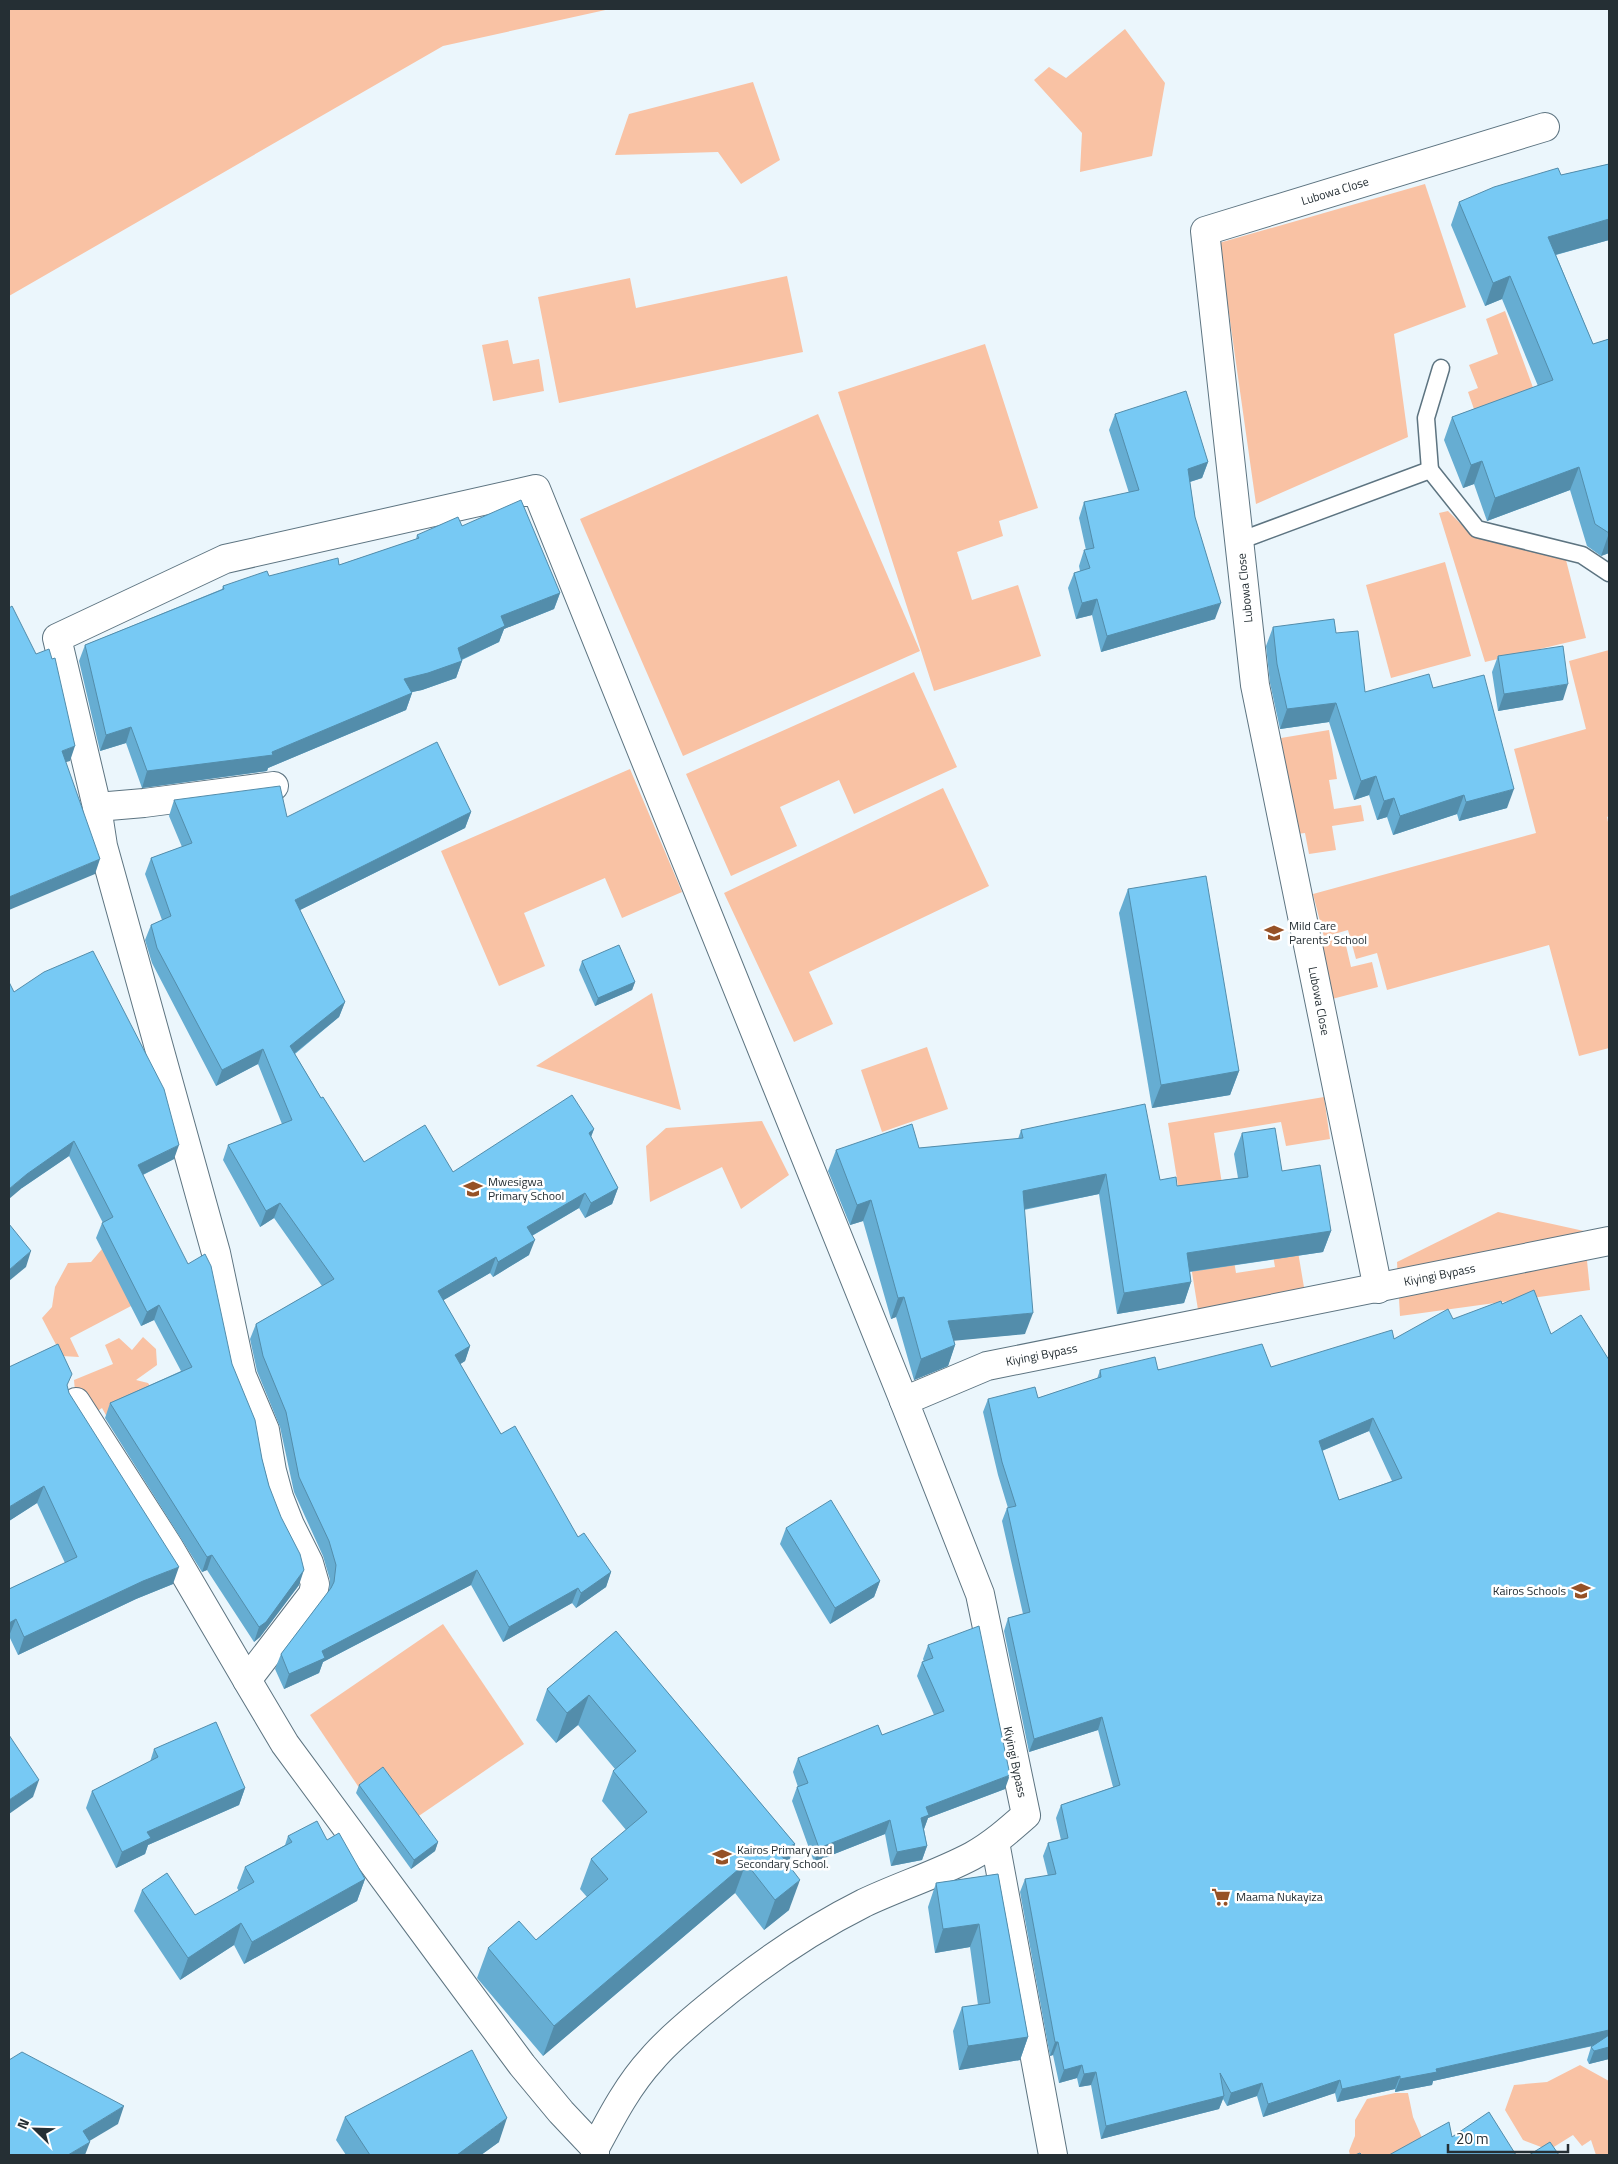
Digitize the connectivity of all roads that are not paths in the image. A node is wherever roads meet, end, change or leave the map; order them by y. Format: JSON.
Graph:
{"nodes":[{"id":1,"x":1545,"y":127,"type":"dead end"},
{"id":2,"x":1440,"y":368,"type":"dead end"},
{"id":3,"x":1430,"y":470,"type":"junction"},
{"id":4,"x":1239,"y":542,"type":"junction"},
{"id":5,"x":1609,"y":573,"type":"edge"},
{"id":6,"x":274,"y":786,"type":"edge"},
{"id":7,"x":96,"y":807,"type":"junction"},
{"id":8,"x":1609,"y":1241,"type":"edge"},
{"id":9,"x":1378,"y":1289,"type":"junction"},
{"id":10,"x":904,"y":1401,"type":"junction"},
{"id":11,"x":76,"y":1402,"type":"edge"},
{"id":12,"x":247,"y":1680,"type":"junction"},
{"id":13,"x":995,"y":1842,"type":"junction"},
{"id":14,"x":595,"y":2152,"type":"edge"},
{"id":15,"x":1054,"y":2155,"type":"edge"}],
"edges":[{"from":1,"to":4,"type":"street","name":"Lubowa Close"},
{"from":2,"to":3,"type":"lane"},
{"from":3,"to":4,"type":"lane"},
{"from":3,"to":5,"type":"lane"},
{"from":4,"to":9,"type":"street","name":"Lubowa Close"},
{"from":6,"to":7,"type":"street"},
{"from":7,"to":10,"type":"street"},
{"from":7,"to":12,"type":"street"},
{"from":8,"to":9,"type":"street","name":"Kiyingi Bypass"},
{"from":9,"to":10,"type":"street","name":"Kiyingi Bypass"},
{"from":10,"to":13,"type":"street","name":"Kiyingi Bypass"},
{"from":11,"to":12,"type":"street"},
{"from":12,"to":14,"type":"street"},
{"from":13,"to":14,"type":"street"},
{"from":13,"to":15,"type":"street"}]}
